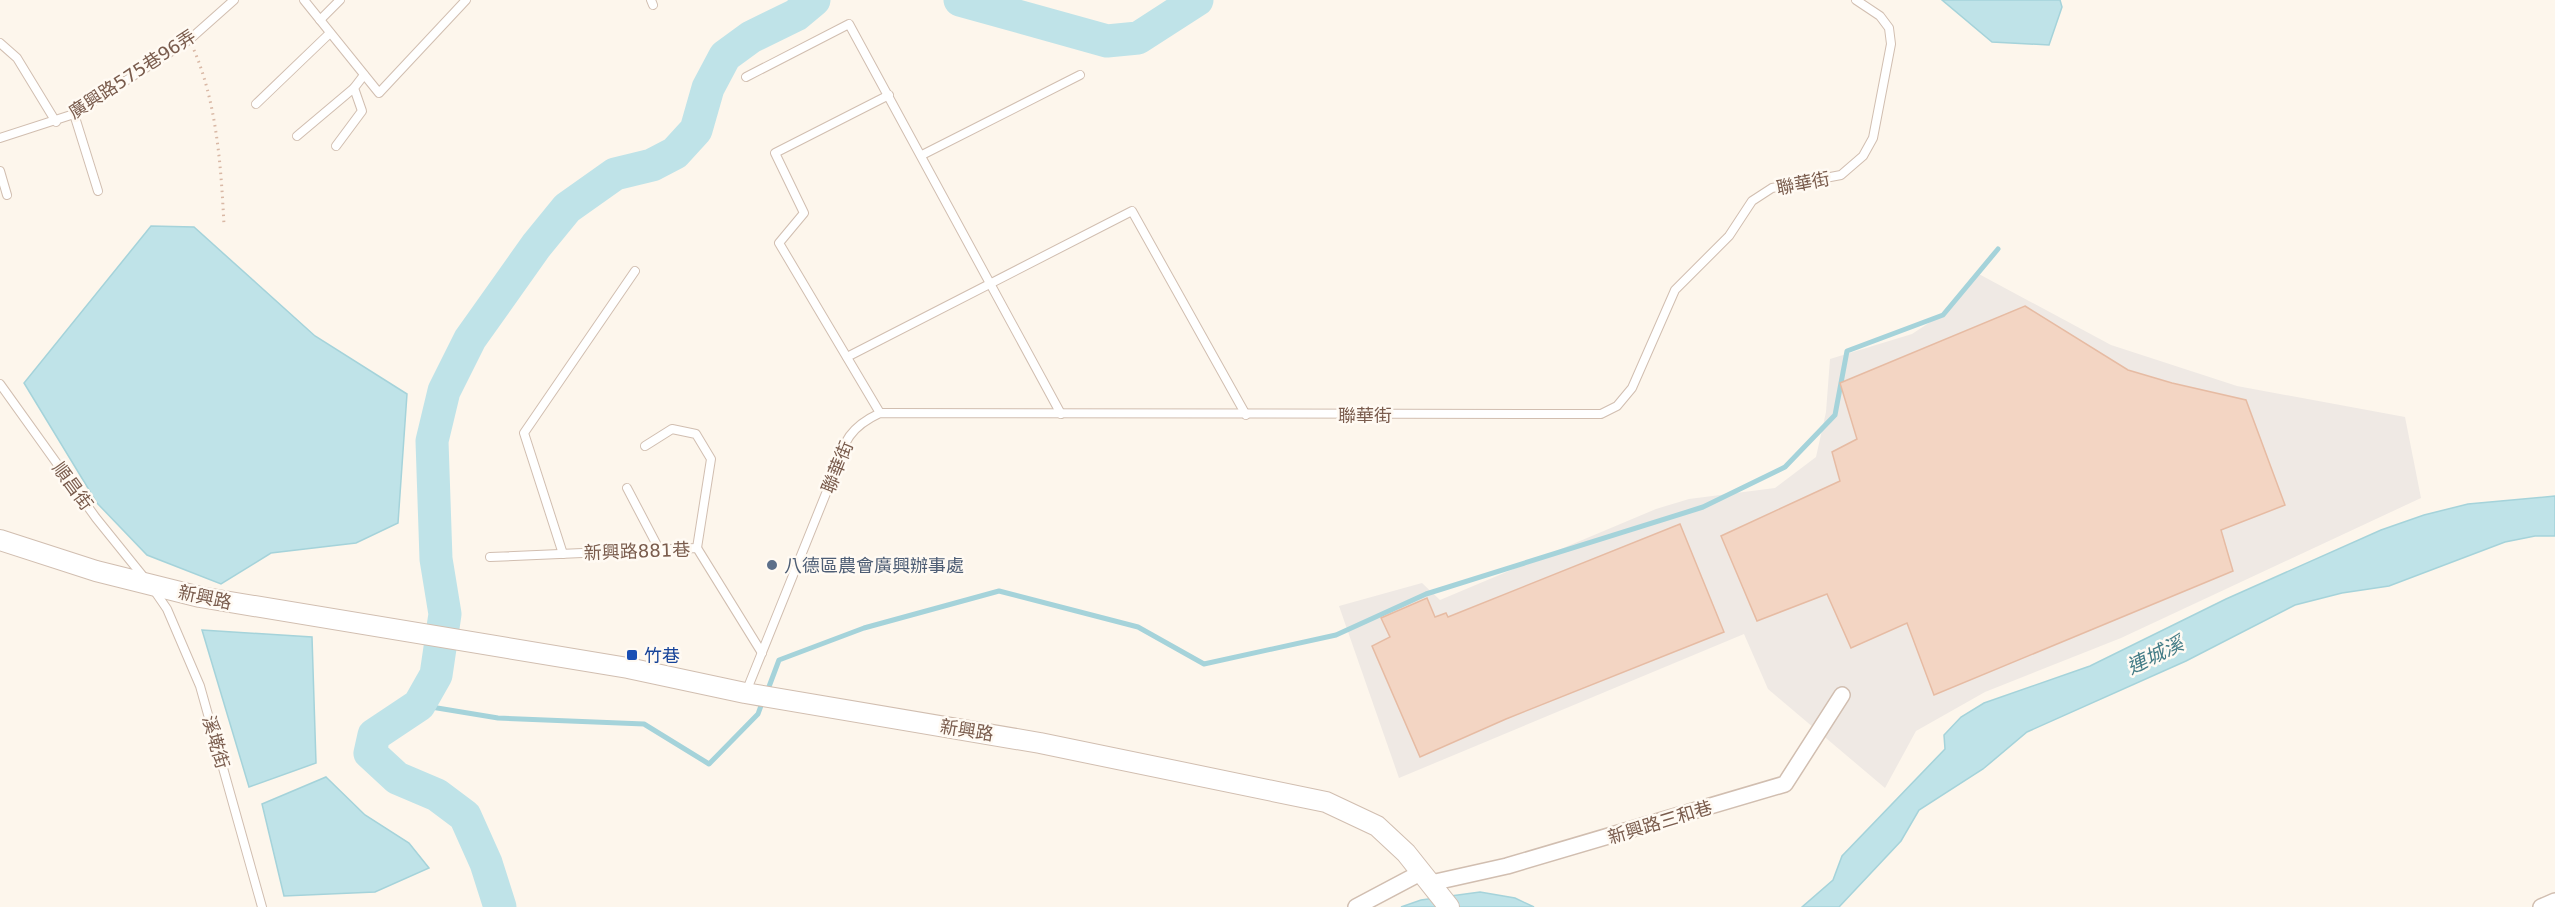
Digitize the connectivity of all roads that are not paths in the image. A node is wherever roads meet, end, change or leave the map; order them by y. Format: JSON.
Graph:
{"nodes":[{"id":1,"x":234,"y":0,"type":"edge"},
{"id":2,"x":304,"y":0,"type":"edge"},
{"id":3,"x":340,"y":0,"type":"edge"},
{"id":4,"x":466,"y":0,"type":"edge"},
{"id":5,"x":1856,"y":0,"type":"edge"},
{"id":6,"x":320,"y":20,"type":"junction"},
{"id":7,"x":330,"y":33,"type":"junction"},
{"id":8,"x":0,"y":44,"type":"edge"},
{"id":9,"x":364,"y":75,"type":"junction"},
{"id":10,"x":1080,"y":75,"type":"dead end"},
{"id":11,"x":746,"y":77,"type":"dead end"},
{"id":12,"x":354,"y":88,"type":"junction"},
{"id":13,"x":889,"y":95,"type":"junction"},
{"id":14,"x":256,"y":104,"type":"dead end"},
{"id":15,"x":74,"y":114,"type":"junction"},
{"id":16,"x":56,"y":122,"type":"junction"},
{"id":17,"x":297,"y":136,"type":"dead end"},
{"id":18,"x":0,"y":138,"type":"edge"},
{"id":19,"x":336,"y":146,"type":"dead end"},
{"id":20,"x":922,"y":156,"type":"junction"},
{"id":21,"x":0,"y":171,"type":"edge"},
{"id":22,"x":98,"y":191,"type":"dead end"},
{"id":23,"x":7,"y":195,"type":"dead end"},
{"id":24,"x":635,"y":271,"type":"dead end"},
{"id":25,"x":990,"y":284,"type":"junction"},
{"id":26,"x":847,"y":357,"type":"junction"},
{"id":27,"x":0,"y":384,"type":"edge"},
{"id":28,"x":880,"y":413,"type":"junction"},
{"id":29,"x":1061,"y":414,"type":"junction"},
{"id":30,"x":1246,"y":415,"type":"junction"},
{"id":31,"x":645,"y":446,"type":"dead end"},
{"id":32,"x":627,"y":488,"type":"dead end"},
{"id":33,"x":0,"y":540,"type":"edge"},
{"id":34,"x":697,"y":548,"type":"junction"},
{"id":35,"x":659,"y":549,"type":"junction"},
{"id":36,"x":563,"y":554,"type":"junction"},
{"id":37,"x":490,"y":557,"type":"dead end"},
{"id":38,"x":150,"y":584,"type":"junction"},
{"id":39,"x":762,"y":653,"type":"junction"},
{"id":40,"x":749,"y":694,"type":"junction"},
{"id":41,"x":1842,"y":695,"type":"dead end"},
{"id":42,"x":1429,"y":881,"type":"junction"},
{"id":43,"x":2555,"y":901,"type":"edge"},
{"id":44,"x":262,"y":907,"type":"edge"},
{"id":45,"x":1356,"y":907,"type":"edge"},
{"id":46,"x":1449,"y":907,"type":"edge"},
{"id":47,"x":2541,"y":907,"type":"edge"}],
"edges":[{"from":1,"to":15,"type":"lane","name":"廣興路575巷96弄"},
{"from":2,"to":6,"type":"lane"},
{"from":3,"to":6,"type":"lane"},
{"from":4,"to":9,"type":"lane"},
{"from":5,"to":30,"type":"lane","name":"聯華街"},
{"from":6,"to":7,"type":"lane"},
{"from":7,"to":9,"type":"lane"},
{"from":7,"to":14,"type":"lane"},
{"from":8,"to":16,"type":"lane"},
{"from":9,"to":12,"type":"lane"},
{"from":10,"to":20,"type":"lane"},
{"from":11,"to":13,"type":"lane"},
{"from":12,"to":17,"type":"lane"},
{"from":12,"to":19,"type":"lane"},
{"from":13,"to":20,"type":"lane"},
{"from":13,"to":26,"type":"lane"},
{"from":15,"to":16,"type":"lane","name":"廣興路575巷96弄"},
{"from":15,"to":22,"type":"lane"},
{"from":16,"to":18,"type":"lane"},
{"from":20,"to":25,"type":"lane"},
{"from":21,"to":23,"type":"lane"},
{"from":24,"to":36,"type":"lane"},
{"from":25,"to":26,"type":"lane"},
{"from":25,"to":29,"type":"lane"},
{"from":25,"to":30,"type":"lane"},
{"from":26,"to":28,"type":"lane"},
{"from":27,"to":38,"type":"lane","name":"順昌街"},
{"from":28,"to":29,"type":"lane","name":"聯華街"},
{"from":28,"to":39,"type":"lane","name":"聯華街"},
{"from":29,"to":30,"type":"lane","name":"聯華街"},
{"from":31,"to":34,"type":"lane"},
{"from":32,"to":35,"type":"lane"},
{"from":33,"to":38,"type":"street","name":"新興路"},
{"from":34,"to":35,"type":"lane","name":"新興路881巷"},
{"from":34,"to":39,"type":"lane","name":"新興路881巷"},
{"from":35,"to":36,"type":"lane","name":"新興路881巷"},
{"from":36,"to":37,"type":"lane","name":"新興路881巷"},
{"from":38,"to":40,"type":"street","name":"新興路"},
{"from":38,"to":44,"type":"lane","name":"溪墘街"},
{"from":39,"to":40,"type":"lane","name":"聯華街"},
{"from":40,"to":42,"type":"street","name":"新興路"},
{"from":41,"to":42,"type":"street","name":"新興路三和巷"},
{"from":42,"to":45,"type":"street","name":"新興路三和巷"},
{"from":42,"to":46,"type":"street","name":"新興路"},
{"from":43,"to":47,"type":"street"}]}
